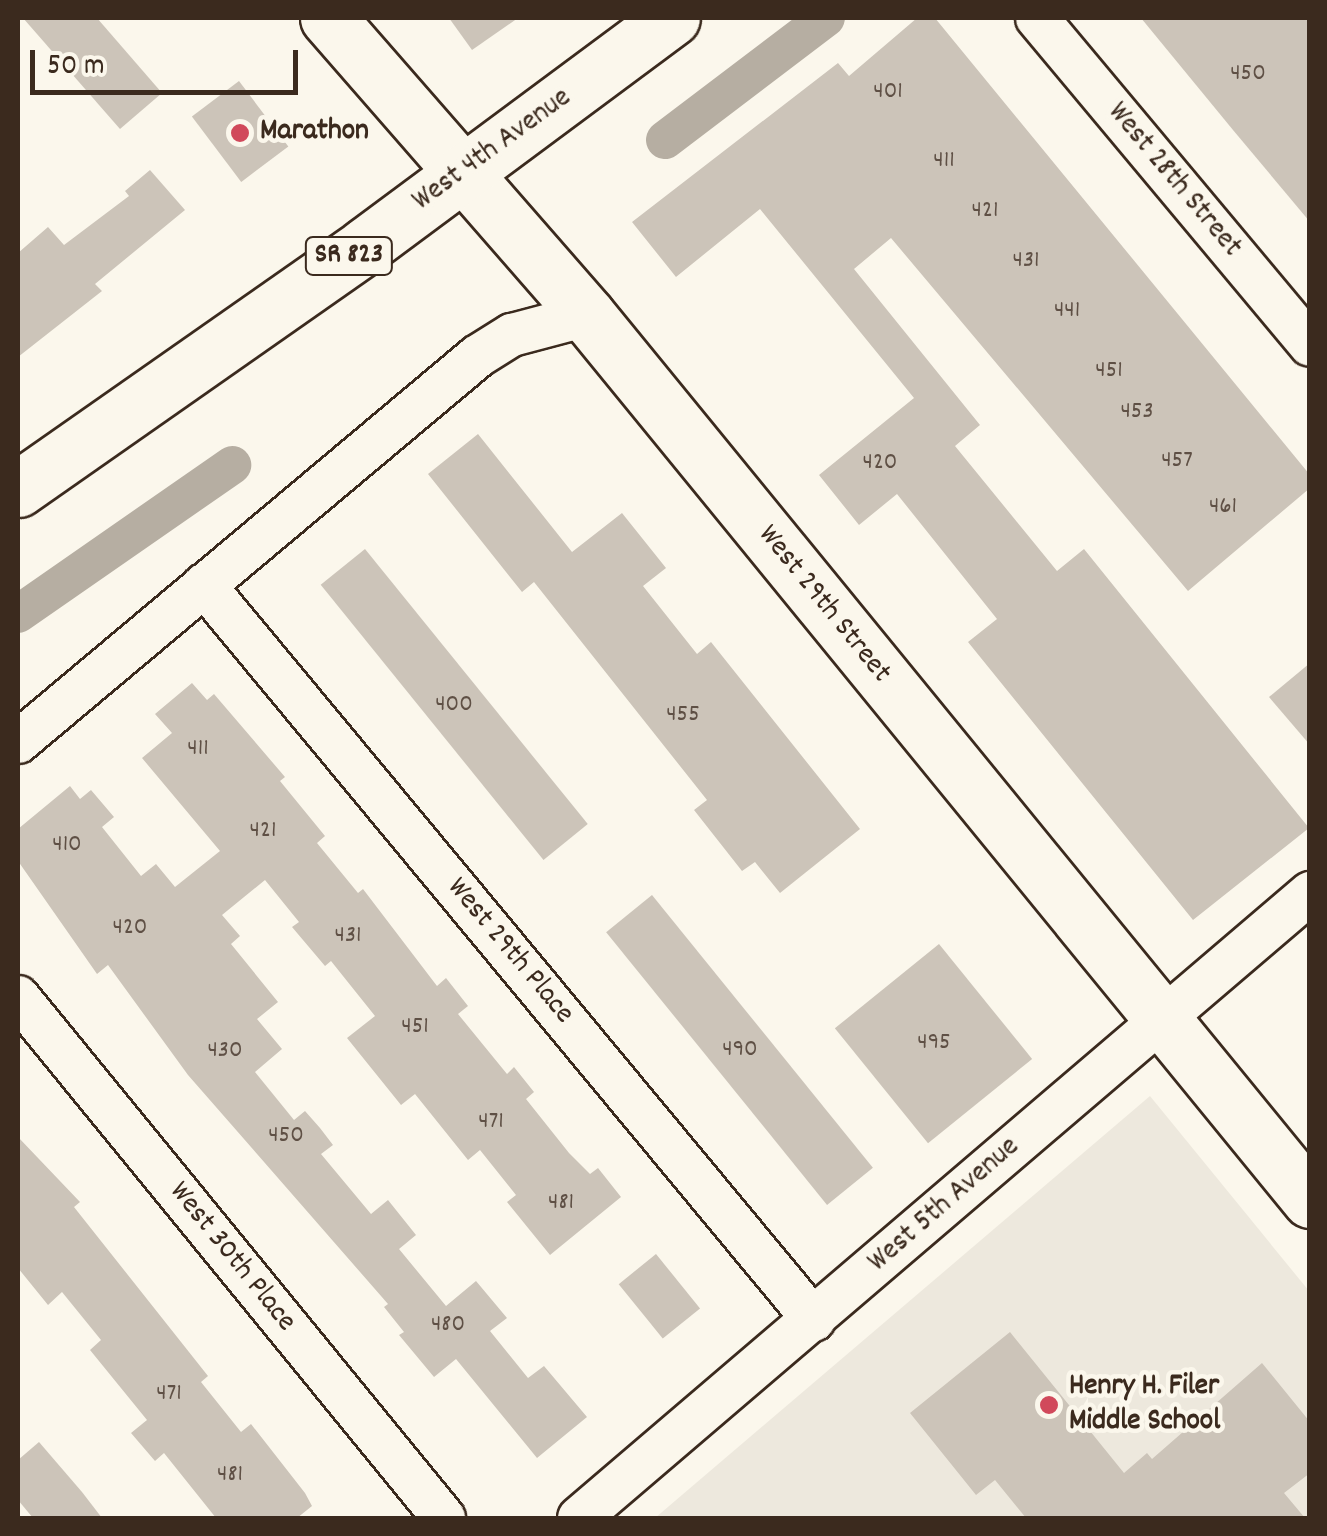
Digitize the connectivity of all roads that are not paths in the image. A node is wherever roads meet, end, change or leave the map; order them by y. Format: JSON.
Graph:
{"nodes":[{"id":1,"x":328,"y":18,"type":"edge"},
{"id":2,"x":672,"y":18,"type":"edge"},
{"id":3,"x":1037,"y":18,"type":"edge"},
{"id":4,"x":465,"y":172,"type":"junction"},
{"id":5,"x":587,"y":315,"type":"junction"},
{"id":6,"x":1310,"y":345,"type":"edge"},
{"id":7,"x":18,"y":487,"type":"edge"},
{"id":8,"x":204,"y":584,"type":"junction"},
{"id":9,"x":18,"y":742,"type":"edge"},
{"id":10,"x":1310,"y":892,"type":"edge"},
{"id":11,"x":18,"y":997,"type":"edge"},
{"id":12,"x":1160,"y":1018,"type":"junction"},
{"id":13,"x":1310,"y":1200,"type":"edge"},
{"id":14,"x":814,"y":1320,"type":"junction"},
{"id":15,"x":444,"y":1518,"type":"edge"},
{"id":16,"x":579,"y":1518,"type":"edge"}],
"edges":[{"from":1,"to":4,"type":"street","name":"West 29th Street"},
{"from":2,"to":4,"type":"street","name":"West 4th Avenue","number":"SR 823"},
{"from":3,"to":6,"type":"street","name":"West 28th Street"},
{"from":4,"to":5,"type":"street","name":"West 29th Street"},
{"from":4,"to":7,"type":"street","name":"West 4th Avenue","number":"SR 823"},
{"from":5,"to":8,"type":"street"},
{"from":5,"to":12,"type":"street","name":"West 29th Street"},
{"from":8,"to":9,"type":"street"},
{"from":8,"to":14,"type":"street","name":"West 29th Place"},
{"from":10,"to":12,"type":"street","name":"West 5th Avenue"},
{"from":11,"to":15,"type":"street","name":"West 30th Place"},
{"from":12,"to":13,"type":"street","name":"West 29th Street"},
{"from":12,"to":14,"type":"street","name":"West 5th Avenue"},
{"from":14,"to":16,"type":"street","name":"West 5th Avenue"}]}
